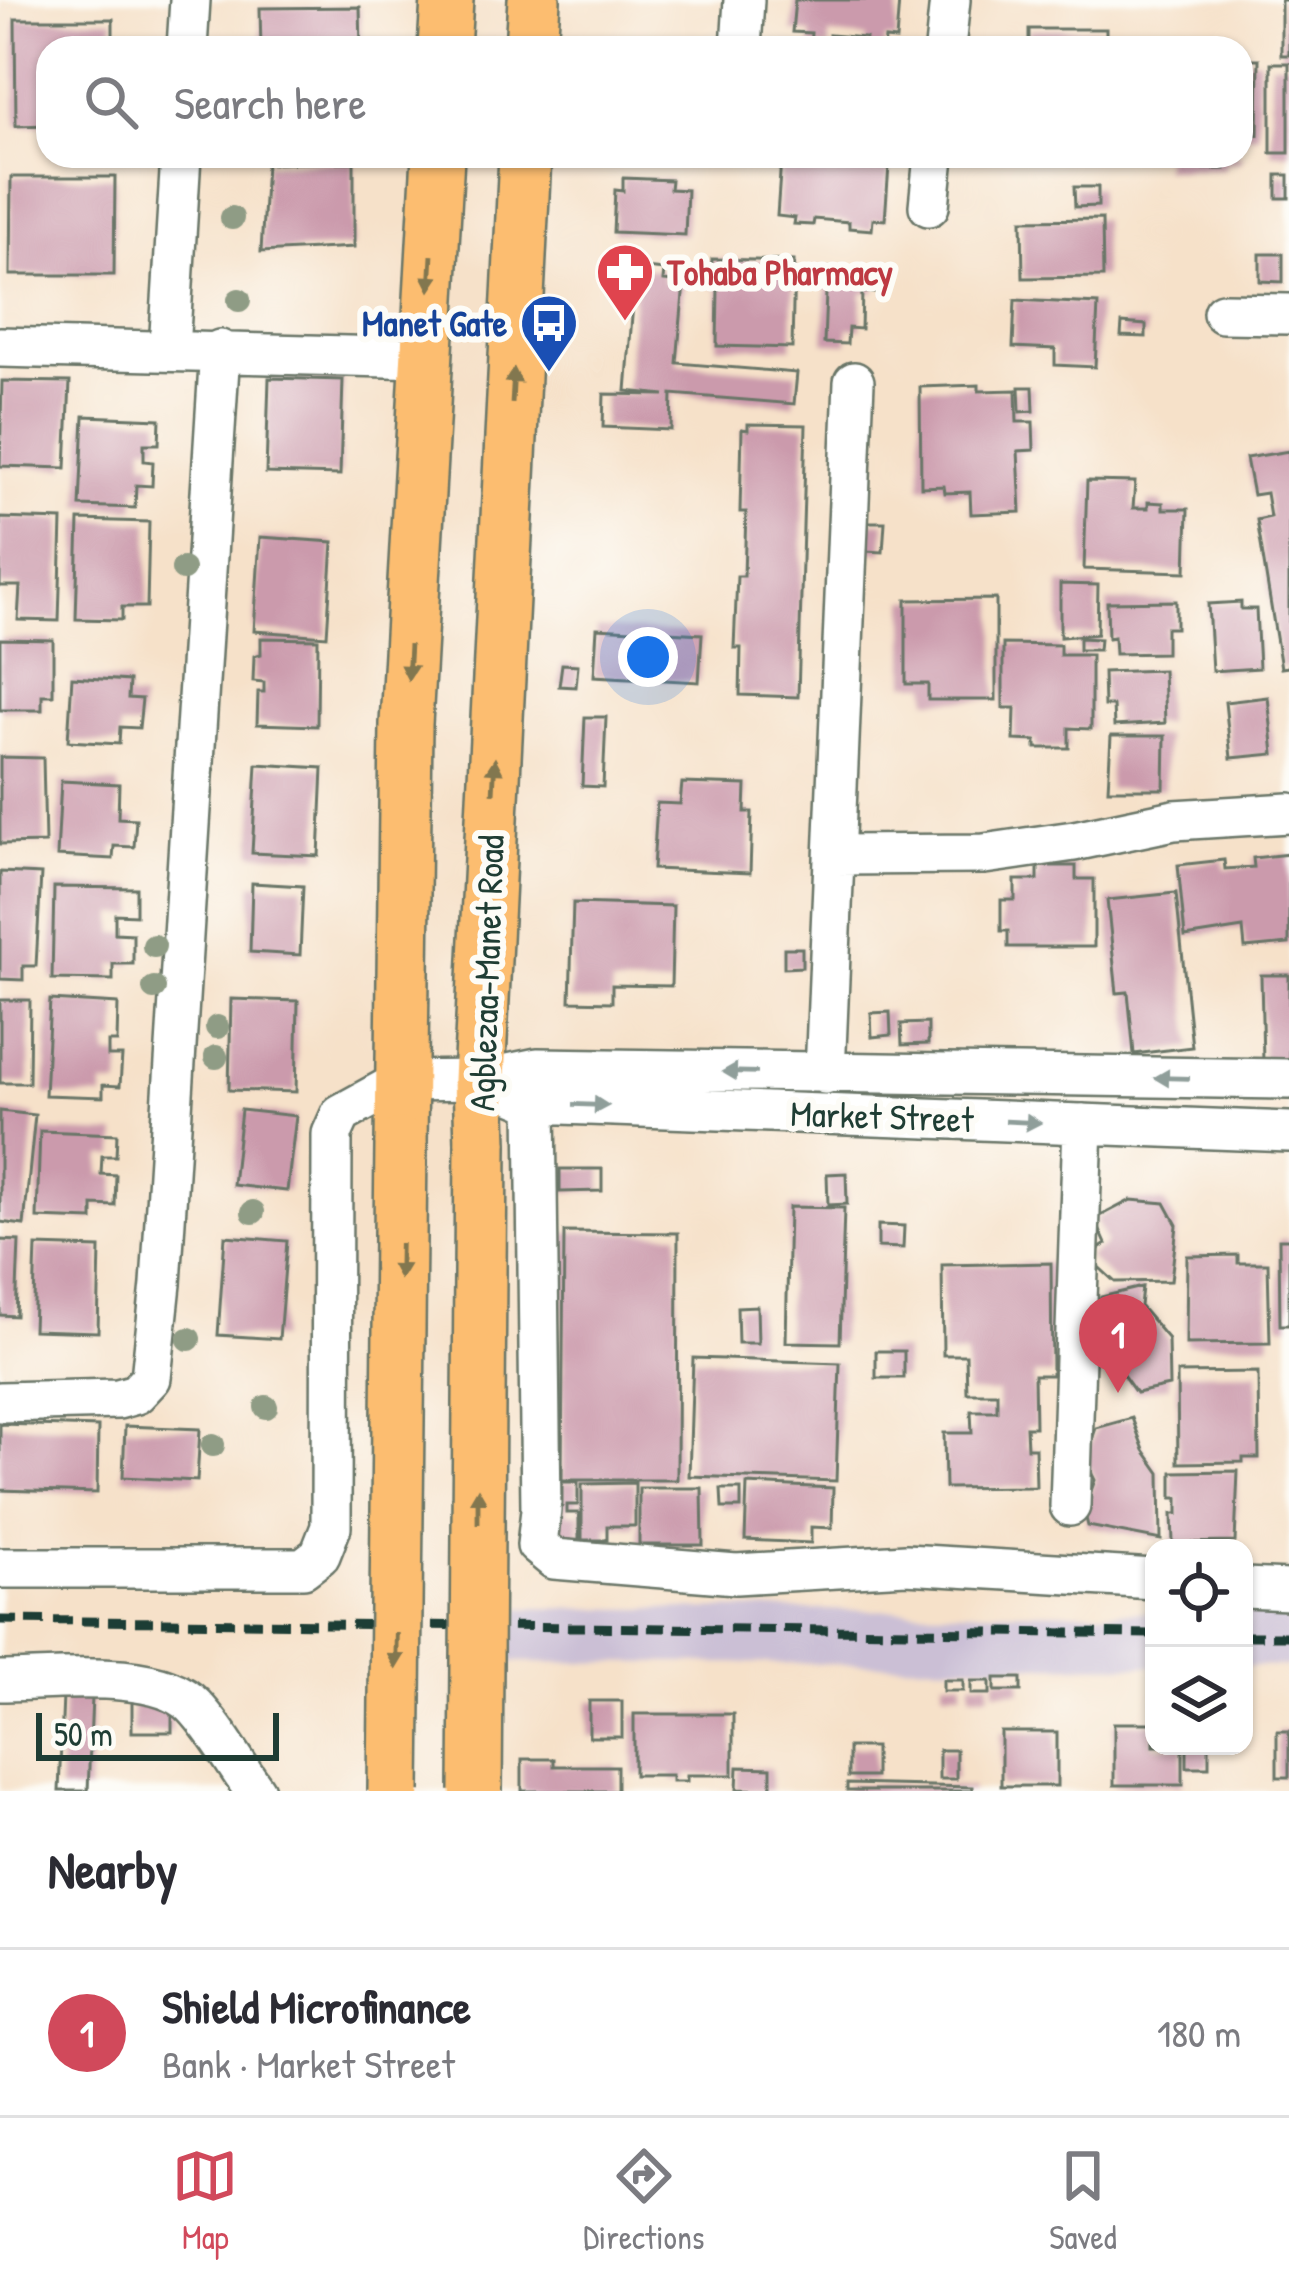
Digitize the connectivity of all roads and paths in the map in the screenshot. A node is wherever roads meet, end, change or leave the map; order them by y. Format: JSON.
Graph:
{"nodes":[{"id":1,"x":190,"y":0,"type":"edge"},
{"id":2,"x":447,"y":0,"type":"edge"},
{"id":3,"x":534,"y":0,"type":"edge"},
{"id":4,"x":744,"y":0,"type":"edge"},
{"id":5,"x":950,"y":0,"type":"edge"},
{"id":6,"x":188,"y":36,"type":"edge"},
{"id":7,"x":445,"y":36,"type":"edge"},
{"id":8,"x":532,"y":36,"type":"edge"},
{"id":9,"x":742,"y":36,"type":"edge"},
{"id":10,"x":946,"y":36,"type":"edge"},
{"id":11,"x":180,"y":168,"type":"edge"},
{"id":12,"x":437,"y":168,"type":"edge"},
{"id":13,"x":524,"y":168,"type":"edge"},
{"id":14,"x":933,"y":168,"type":"edge"},
{"id":15,"x":929,"y":206,"type":"dead end"},
{"id":16,"x":1222,"y":313,"type":"dead end"},
{"id":17,"x":1289,"y":314,"type":"edge"},
{"id":18,"x":0,"y":347,"type":"edge"},
{"id":19,"x":169,"y":349,"type":"junction"},
{"id":20,"x":220,"y":350,"type":"junction"},
{"id":21,"x":426,"y":358,"type":"junction"},
{"id":22,"x":854,"y":382,"type":"dead end"},
{"id":23,"x":1289,"y":812,"type":"edge"},
{"id":24,"x":835,"y":855,"type":"junction"},
{"id":25,"x":825,"y":1074,"type":"junction"},
{"id":26,"x":1289,"y":1079,"type":"edge"},
{"id":27,"x":479,"y":1080,"type":"junction"},
{"id":28,"x":401,"y":1081,"type":"junction"},
{"id":29,"x":536,"y":1103,"type":"junction"},
{"id":30,"x":1083,"y":1124,"type":"junction"},
{"id":31,"x":1289,"y":1132,"type":"edge"},
{"id":32,"x":0,"y":1402,"type":"edge"},
{"id":33,"x":1070,"y":1506,"type":"dead end"},
{"id":34,"x":0,"y":1568,"type":"edge"},
{"id":35,"x":1145,"y":1578,"type":"edge"},
{"id":36,"x":1253,"y":1588,"type":"edge"},
{"id":37,"x":1289,"y":1590,"type":"edge"},
{"id":38,"x":0,"y":1681,"type":"edge"},
{"id":39,"x":255,"y":1791,"type":"edge"},
{"id":40,"x":394,"y":1791,"type":"edge"},
{"id":41,"x":476,"y":1791,"type":"edge"}],
"edges":[{"from":1,"to":6,"type":"street"},
{"from":2,"to":7,"type":"main road"},
{"from":3,"to":8,"type":"main road"},
{"from":4,"to":9,"type":"street"},
{"from":5,"to":10,"type":"street"},
{"from":11,"to":19,"type":"street"},
{"from":12,"to":21,"type":"main road","one_way":true},
{"from":27,"to":13,"type":"main road","name":"Agblezaa-Manet Road","one_way":true},
{"from":14,"to":15,"type":"street"},
{"from":16,"to":17,"type":"street"},
{"from":18,"to":19,"type":"street"},
{"from":19,"to":20,"type":"street"},
{"from":20,"to":21,"type":"street"},
{"from":20,"to":32,"type":"street"},
{"from":21,"to":28,"type":"main road","one_way":true},
{"from":22,"to":24,"type":"street"},
{"from":23,"to":24,"type":"street"},
{"from":24,"to":25,"type":"street"},
{"from":26,"to":25,"type":"street","name":"Market Street","one_way":true},
{"from":25,"to":27,"type":"street","name":"Market Street","one_way":true},
{"from":27,"to":28,"type":"street","name":"Market Street"},
{"from":27,"to":29,"type":"street","name":"Market Street"},
{"from":41,"to":27,"type":"main road","name":"Agblezaa-Manet Road","one_way":true,"bridge":true},
{"from":28,"to":34,"type":"street"},
{"from":28,"to":40,"type":"main road","one_way":true,"bridge":true},
{"from":29,"to":30,"type":"street","name":"Market Street","one_way":true},
{"from":29,"to":35,"type":"street"},
{"from":30,"to":31,"type":"street","name":"Market Street"},
{"from":30,"to":33,"type":"street"},
{"from":36,"to":37,"type":"street"},
{"from":38,"to":39,"type":"street"}]}
